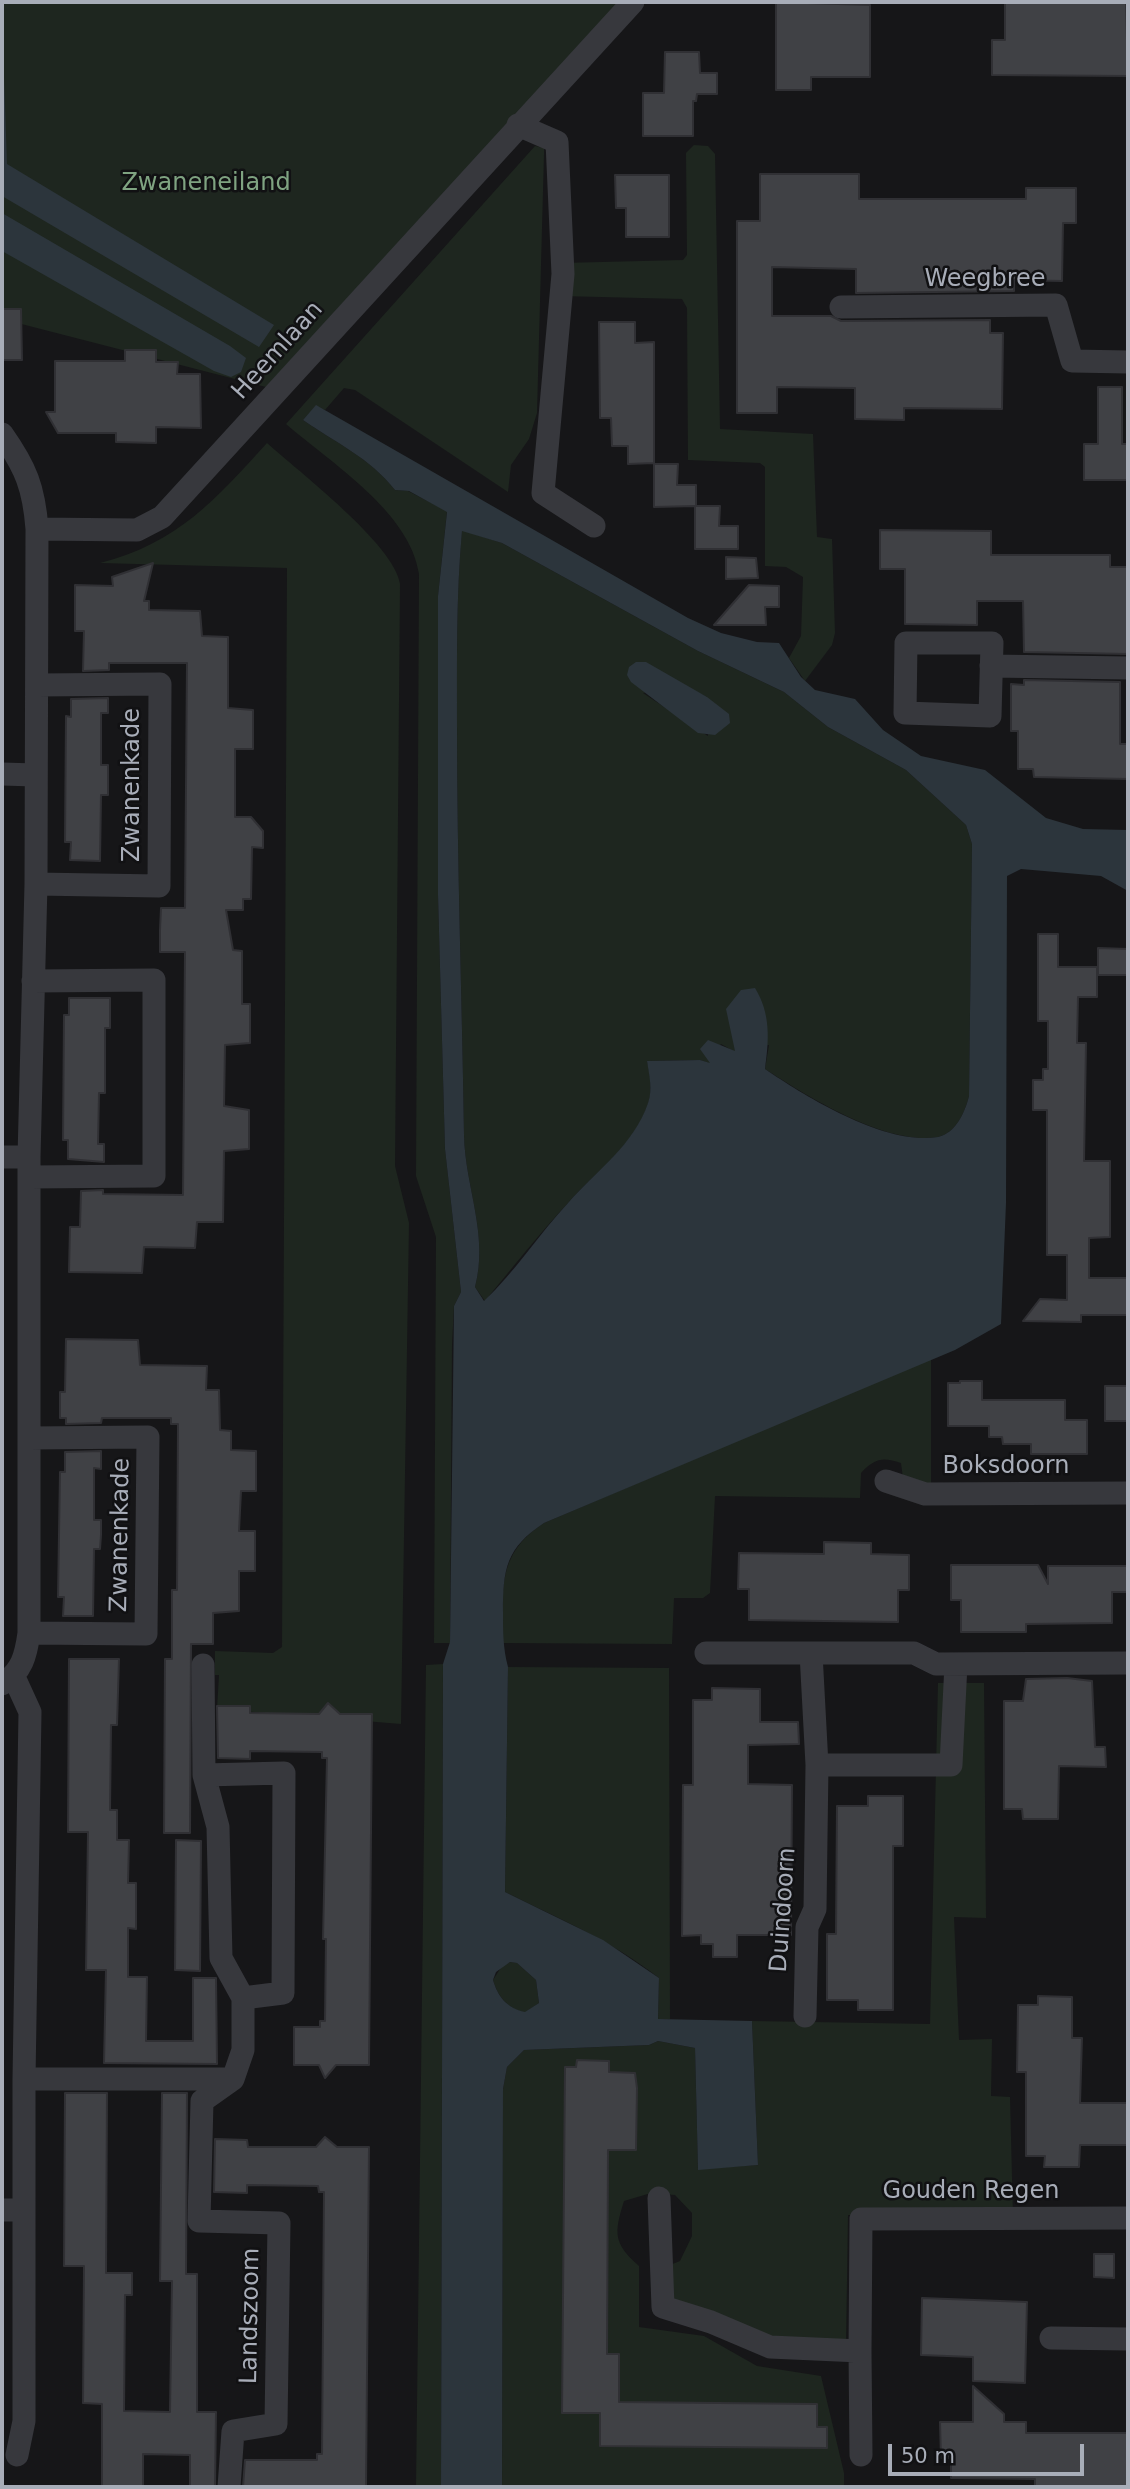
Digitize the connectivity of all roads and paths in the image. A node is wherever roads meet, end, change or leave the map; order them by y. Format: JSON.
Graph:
{"nodes":[{"id":1,"x":633,"y":2,"type":"edge"},
{"id":2,"x":518,"y":125,"type":"junction"},
{"id":3,"x":841,"y":307,"type":"dead end"},
{"id":4,"x":1128,"y":362,"type":"edge"},
{"id":5,"x":2,"y":434,"type":"edge"},
{"id":6,"x":594,"y":526,"type":"dead end"},
{"id":7,"x":37,"y":529,"type":"junction"},
{"id":8,"x":991,"y":666,"type":"junction"},
{"id":9,"x":1128,"y":668,"type":"edge"},
{"id":10,"x":37,"y":685,"type":"junction"},
{"id":11,"x":2,"y":774,"type":"edge"},
{"id":12,"x":35,"y":775,"type":"junction"},
{"id":13,"x":36,"y":884,"type":"junction"},
{"id":14,"x":33,"y":981,"type":"junction"},
{"id":15,"x":2,"y":1157,"type":"edge"},
{"id":16,"x":30,"y":1167,"type":"junction"},
{"id":17,"x":29,"y":1438,"type":"junction"},
{"id":18,"x":886,"y":1480,"type":"dead end"},
{"id":19,"x":1128,"y":1493,"type":"edge"},
{"id":20,"x":29,"y":1633,"type":"junction"},
{"id":21,"x":706,"y":1653,"type":"dead end"},
{"id":22,"x":811,"y":1653,"type":"junction"},
{"id":23,"x":1128,"y":1663,"type":"edge"},
{"id":24,"x":956,"y":1664,"type":"junction"},
{"id":25,"x":203,"y":1665,"type":"dead end"},
{"id":26,"x":8,"y":1680,"type":"edge"},
{"id":27,"x":817,"y":1765,"type":"junction"},
{"id":28,"x":205,"y":1774,"type":"junction"},
{"id":29,"x":243,"y":1998,"type":"junction"},
{"id":30,"x":805,"y":2017,"type":"dead end"},
{"id":31,"x":24,"y":2079,"type":"junction"},
{"id":32,"x":233,"y":2079,"type":"junction"},
{"id":33,"x":659,"y":2197,"type":"dead end"},
{"id":34,"x":13,"y":2210,"type":"edge"},
{"id":35,"x":1128,"y":2218,"type":"edge"},
{"id":36,"x":1051,"y":2337,"type":"dead end"},
{"id":37,"x":1128,"y":2339,"type":"edge"},
{"id":38,"x":860,"y":2351,"type":"junction"},
{"id":39,"x":18,"y":2455,"type":"dead end"},
{"id":40,"x":860,"y":2455,"type":"dead end"},
{"id":41,"x":229,"y":2487,"type":"edge"}],
"edges":[{"from":1,"to":2,"type":"street","name":"Heemlaan"},
{"from":2,"to":6,"type":"street"},
{"from":2,"to":7,"type":"street","name":"Heemlaan"},
{"from":3,"to":4,"type":"street","name":"Weegbree"},
{"from":5,"to":7,"type":"street"},
{"from":7,"to":10,"type":"street"},
{"from":8,"to":8,"type":"street"},
{"from":8,"to":9,"type":"street"},
{"from":10,"to":12,"type":"street"},
{"from":10,"to":13,"type":"street","name":"Zwanenkade"},
{"from":11,"to":12,"type":"street"},
{"from":12,"to":13,"type":"street"},
{"from":13,"to":14,"type":"street"},
{"from":14,"to":16,"type":"street"},
{"from":14,"to":16,"type":"street"},
{"from":15,"to":16,"type":"street"},
{"from":16,"to":17,"type":"street"},
{"from":17,"to":20,"type":"street"},
{"from":17,"to":20,"type":"street","name":"Zwanenkade"},
{"from":18,"to":19,"type":"street","name":"Boksdoorn"},
{"from":20,"to":26,"type":"street"},
{"from":21,"to":22,"type":"street"},
{"from":22,"to":24,"type":"street"},
{"from":22,"to":27,"type":"street","name":"Duindoorn"},
{"from":23,"to":24,"type":"street"},
{"from":24,"to":27,"type":"street"},
{"from":25,"to":28,"type":"street"},
{"from":26,"to":31,"type":"street"},
{"from":27,"to":30,"type":"street","name":"Duindoorn"},
{"from":28,"to":29,"type":"street"},
{"from":28,"to":29,"type":"street"},
{"from":29,"to":32,"type":"street"},
{"from":31,"to":32,"type":"street"},
{"from":31,"to":34,"type":"street"},
{"from":32,"to":41,"type":"street","name":"Landszoom"},
{"from":33,"to":38,"type":"street"},
{"from":34,"to":39,"type":"street"},
{"from":35,"to":38,"type":"street","name":"Gouden Regen"},
{"from":36,"to":37,"type":"street"},
{"from":38,"to":40,"type":"street","name":"Gouden Regen"}]}
